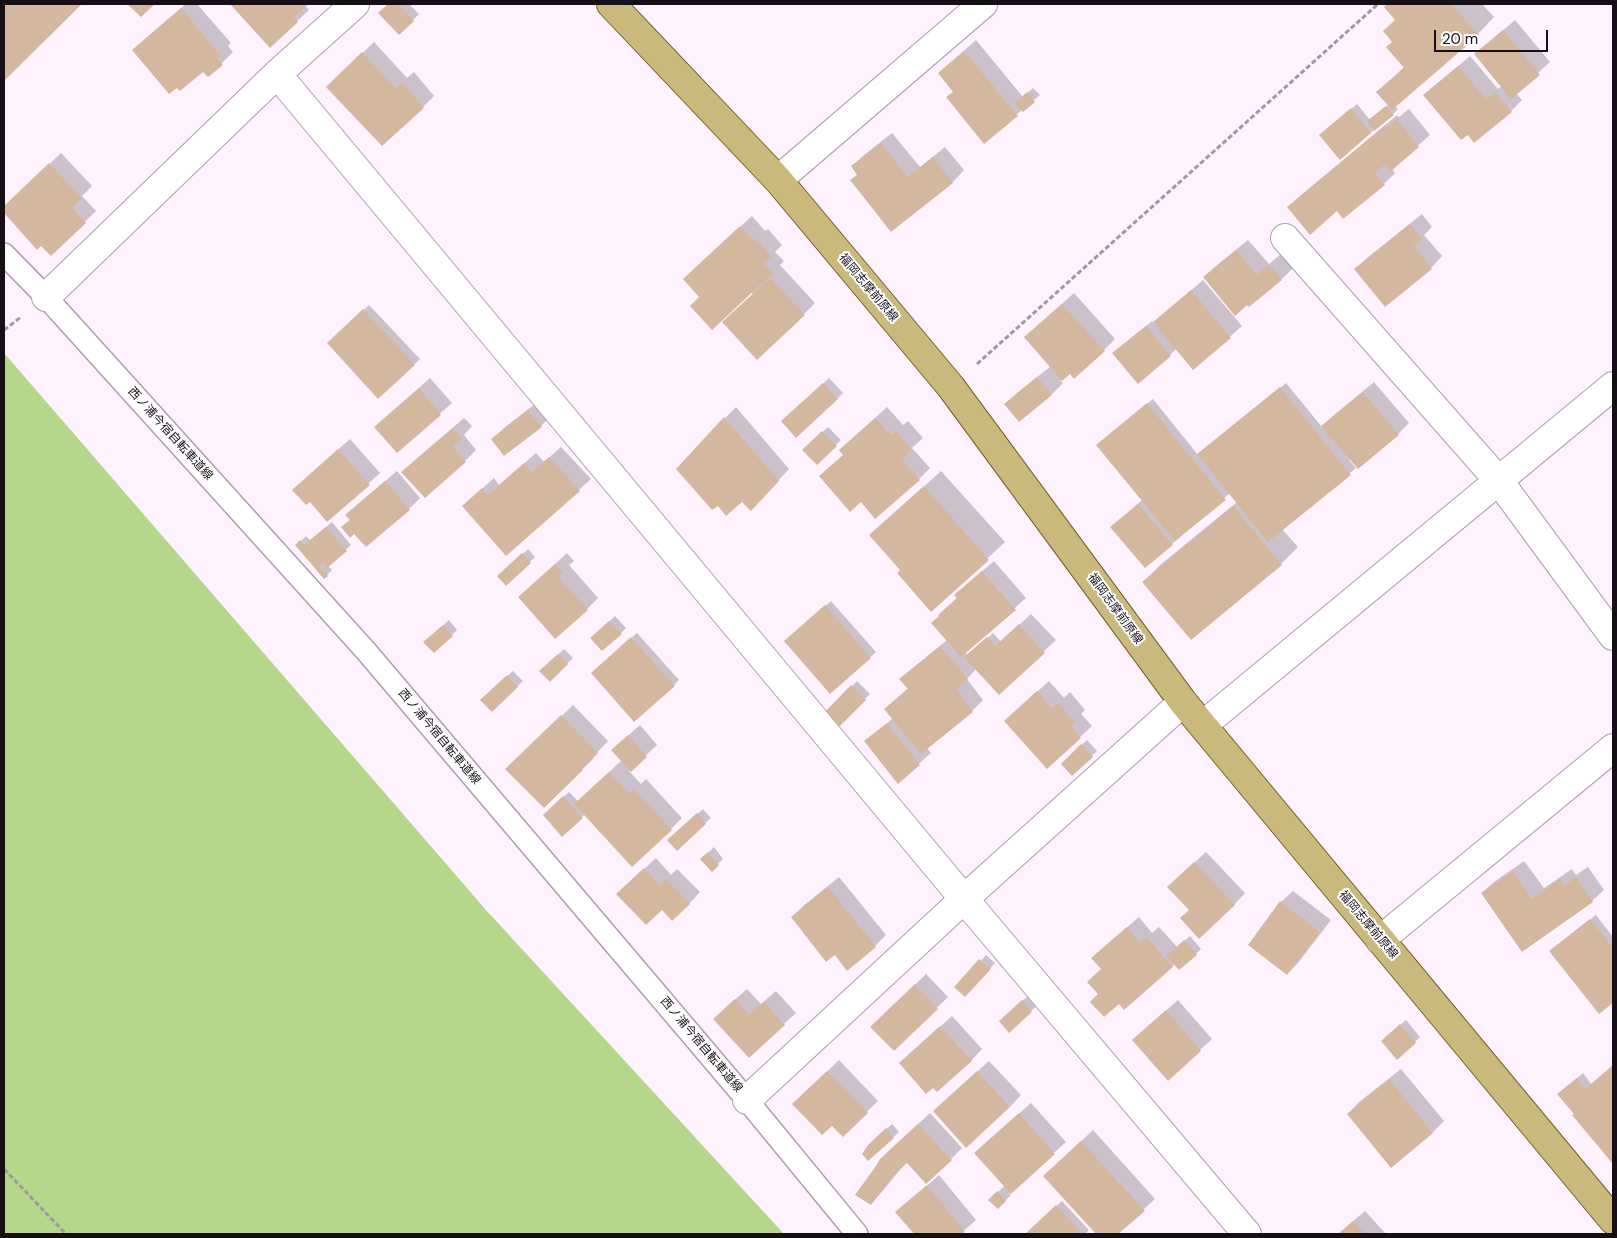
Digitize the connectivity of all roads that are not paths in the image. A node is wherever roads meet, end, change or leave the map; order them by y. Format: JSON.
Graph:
{"nodes":[{"id":1,"x":355,"y":4,"type":"edge"},
{"id":2,"x":611,"y":4,"type":"edge"},
{"id":3,"x":982,"y":4,"type":"edge"},
{"id":4,"x":277,"y":74,"type":"junction"},
{"id":5,"x":778,"y":180,"type":"junction"},
{"id":6,"x":1285,"y":238,"type":"dead end"},
{"id":7,"x":4,"y":254,"type":"edge"},
{"id":8,"x":46,"y":297,"type":"junction"},
{"id":9,"x":1613,"y":386,"type":"edge"},
{"id":10,"x":1499,"y":481,"type":"junction"},
{"id":11,"x":1613,"y":636,"type":"edge"},
{"id":12,"x":1183,"y":702,"type":"junction"},
{"id":13,"x":1203,"y":725,"type":"junction"},
{"id":14,"x":1613,"y":748,"type":"edge"},
{"id":15,"x":964,"y":899,"type":"junction"},
{"id":16,"x":1380,"y":940,"type":"junction"},
{"id":17,"x":747,"y":1100,"type":"junction"},
{"id":18,"x":1613,"y":1220,"type":"edge"},
{"id":19,"x":856,"y":1234,"type":"edge"},
{"id":20,"x":1247,"y":1234,"type":"edge"}],
"edges":[{"from":1,"to":4,"type":"street"},
{"from":2,"to":5,"type":"main road","name":"福岡志摩前原線"},
{"from":3,"to":5,"type":"street"},
{"from":4,"to":8,"type":"street"},
{"from":4,"to":15,"type":"street"},
{"from":5,"to":12,"type":"main road","name":"福岡志摩前原線"},
{"from":6,"to":10,"type":"street"},
{"from":7,"to":8,"type":"lane","name":"西ノ浦今宿自転車道線"},
{"from":8,"to":17,"type":"lane","name":"西ノ浦今宿自転車道線"},
{"from":9,"to":10,"type":"street"},
{"from":10,"to":11,"type":"street"},
{"from":10,"to":13,"type":"street"},
{"from":12,"to":13,"type":"main road","name":"福岡志摩前原線"},
{"from":12,"to":15,"type":"street"},
{"from":13,"to":16,"type":"main road","name":"福岡志摩前原線"},
{"from":14,"to":16,"type":"street"},
{"from":15,"to":17,"type":"street"},
{"from":15,"to":20,"type":"street"},
{"from":16,"to":18,"type":"main road","name":"福岡志摩前原線"},
{"from":17,"to":19,"type":"lane","name":"西ノ浦今宿自転車道線"}]}
